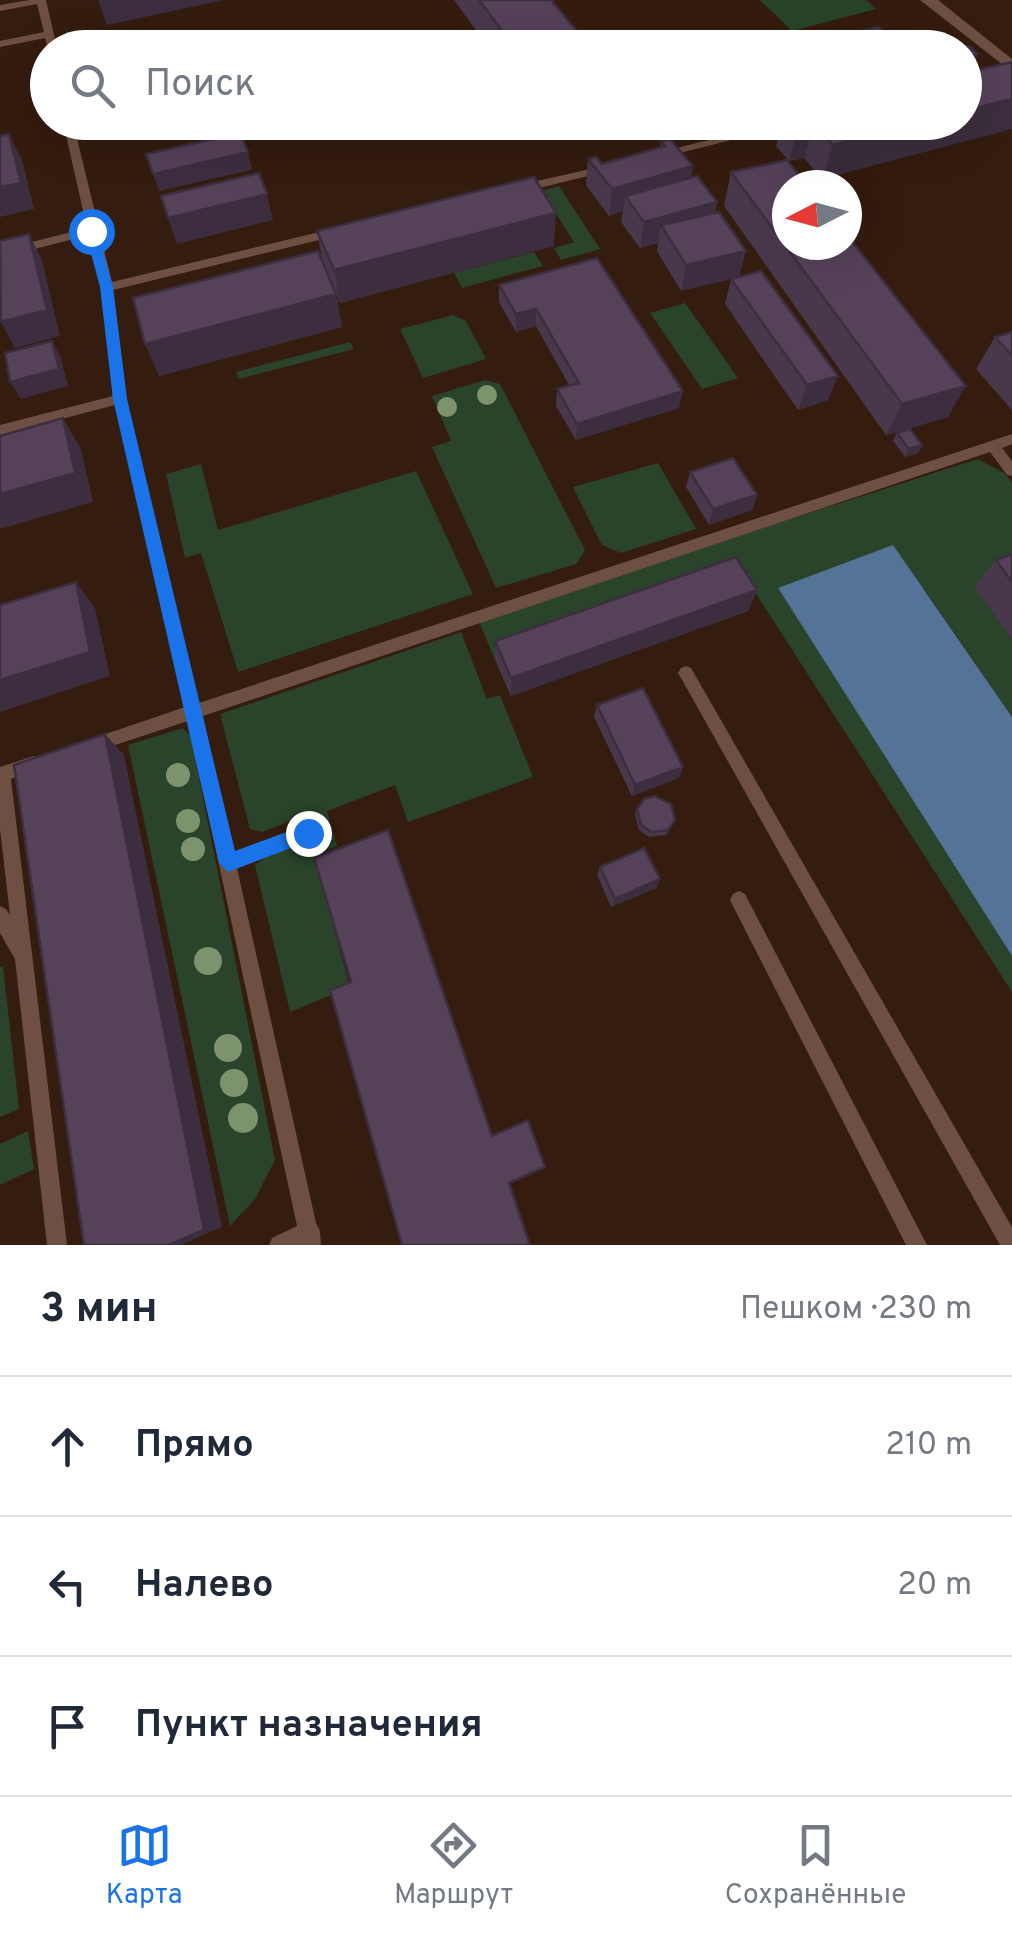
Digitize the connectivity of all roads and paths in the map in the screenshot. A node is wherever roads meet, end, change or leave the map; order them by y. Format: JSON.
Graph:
{"nodes":[{"id":1,"x":41,"y":0,"type":"edge"},
{"id":2,"x":928,"y":0,"type":"edge"},
{"id":3,"x":0,"y":8,"type":"edge"},
{"id":4,"x":48,"y":30,"type":"edge"},
{"id":5,"x":961,"y":30,"type":"edge"},
{"id":6,"x":30,"y":38,"type":"edge"},
{"id":7,"x":0,"y":44,"type":"edge"},
{"id":8,"x":982,"y":49,"type":"edge"},
{"id":9,"x":1007,"y":71,"type":"edge"},
{"id":10,"x":72,"y":140,"type":"edge"},
{"id":11,"x":723,"y":140,"type":"edge"},
{"id":12,"x":644,"y":159,"type":"edge"},
{"id":13,"x":625,"y":164,"type":"edge"},
{"id":14,"x":510,"y":191,"type":"edge"},
{"id":15,"x":356,"y":228,"type":"edge"},
{"id":16,"x":91,"y":231,"type":"junction"},
{"id":17,"x":0,"y":254,"type":"edge"},
{"id":18,"x":106,"y":287,"type":"junction"},
{"id":19,"x":120,"y":399,"type":"junction"},
{"id":20,"x":0,"y":430,"type":"edge"},
{"id":21,"x":1012,"y":438,"type":"edge"},
{"id":22,"x":992,"y":446,"type":"junction"},
{"id":23,"x":1012,"y":470,"type":"edge"},
{"id":24,"x":686,"y":673,"type":"dead end"},
{"id":25,"x":194,"y":713,"type":"junction"},
{"id":26,"x":72,"y":752,"type":"edge"},
{"id":27,"x":55,"y":758,"type":"edge"},
{"id":28,"x":1,"y":775,"type":"edge"},
{"id":29,"x":308,"y":833,"type":"dead end"},
{"id":30,"x":228,"y":863,"type":"junction"},
{"id":31,"x":738,"y":900,"type":"dead end"},
{"id":32,"x":0,"y":915,"type":"edge"},
{"id":33,"x":26,"y":964,"type":"junction"},
{"id":34,"x":311,"y":1238,"type":"edge"},
{"id":35,"x":57,"y":1245,"type":"edge"},
{"id":36,"x":278,"y":1245,"type":"edge"},
{"id":37,"x":917,"y":1245,"type":"edge"},
{"id":38,"x":1011,"y":1245,"type":"edge"}],
"edges":[{"from":1,"to":3,"type":"lane"},
{"from":1,"to":4,"type":"lane"},
{"from":2,"to":5,"type":"street"},
{"from":6,"to":7,"type":"lane"},
{"from":8,"to":9,"type":"street"},
{"from":10,"to":16,"type":"lane"},
{"from":11,"to":12,"type":"lane"},
{"from":13,"to":14,"type":"lane"},
{"from":15,"to":18,"type":"lane"},
{"from":16,"to":17,"type":"lane"},
{"from":16,"to":18,"type":"lane"},
{"from":18,"to":19,"type":"lane"},
{"from":19,"to":20,"type":"lane"},
{"from":19,"to":25,"type":"lane"},
{"from":21,"to":22,"type":"lane"},
{"from":22,"to":23,"type":"lane"},
{"from":22,"to":25,"type":"lane"},
{"from":24,"to":38,"type":"lane"},
{"from":25,"to":26,"type":"lane"},
{"from":25,"to":30,"type":"lane"},
{"from":27,"to":28,"type":"lane"},
{"from":28,"to":33,"type":"lane"},
{"from":29,"to":30,"type":"lane"},
{"from":30,"to":34,"type":"lane"},
{"from":31,"to":37,"type":"lane"},
{"from":32,"to":33,"type":"lane"},
{"from":33,"to":35,"type":"lane"},
{"from":34,"to":36,"type":"lane"}]}
